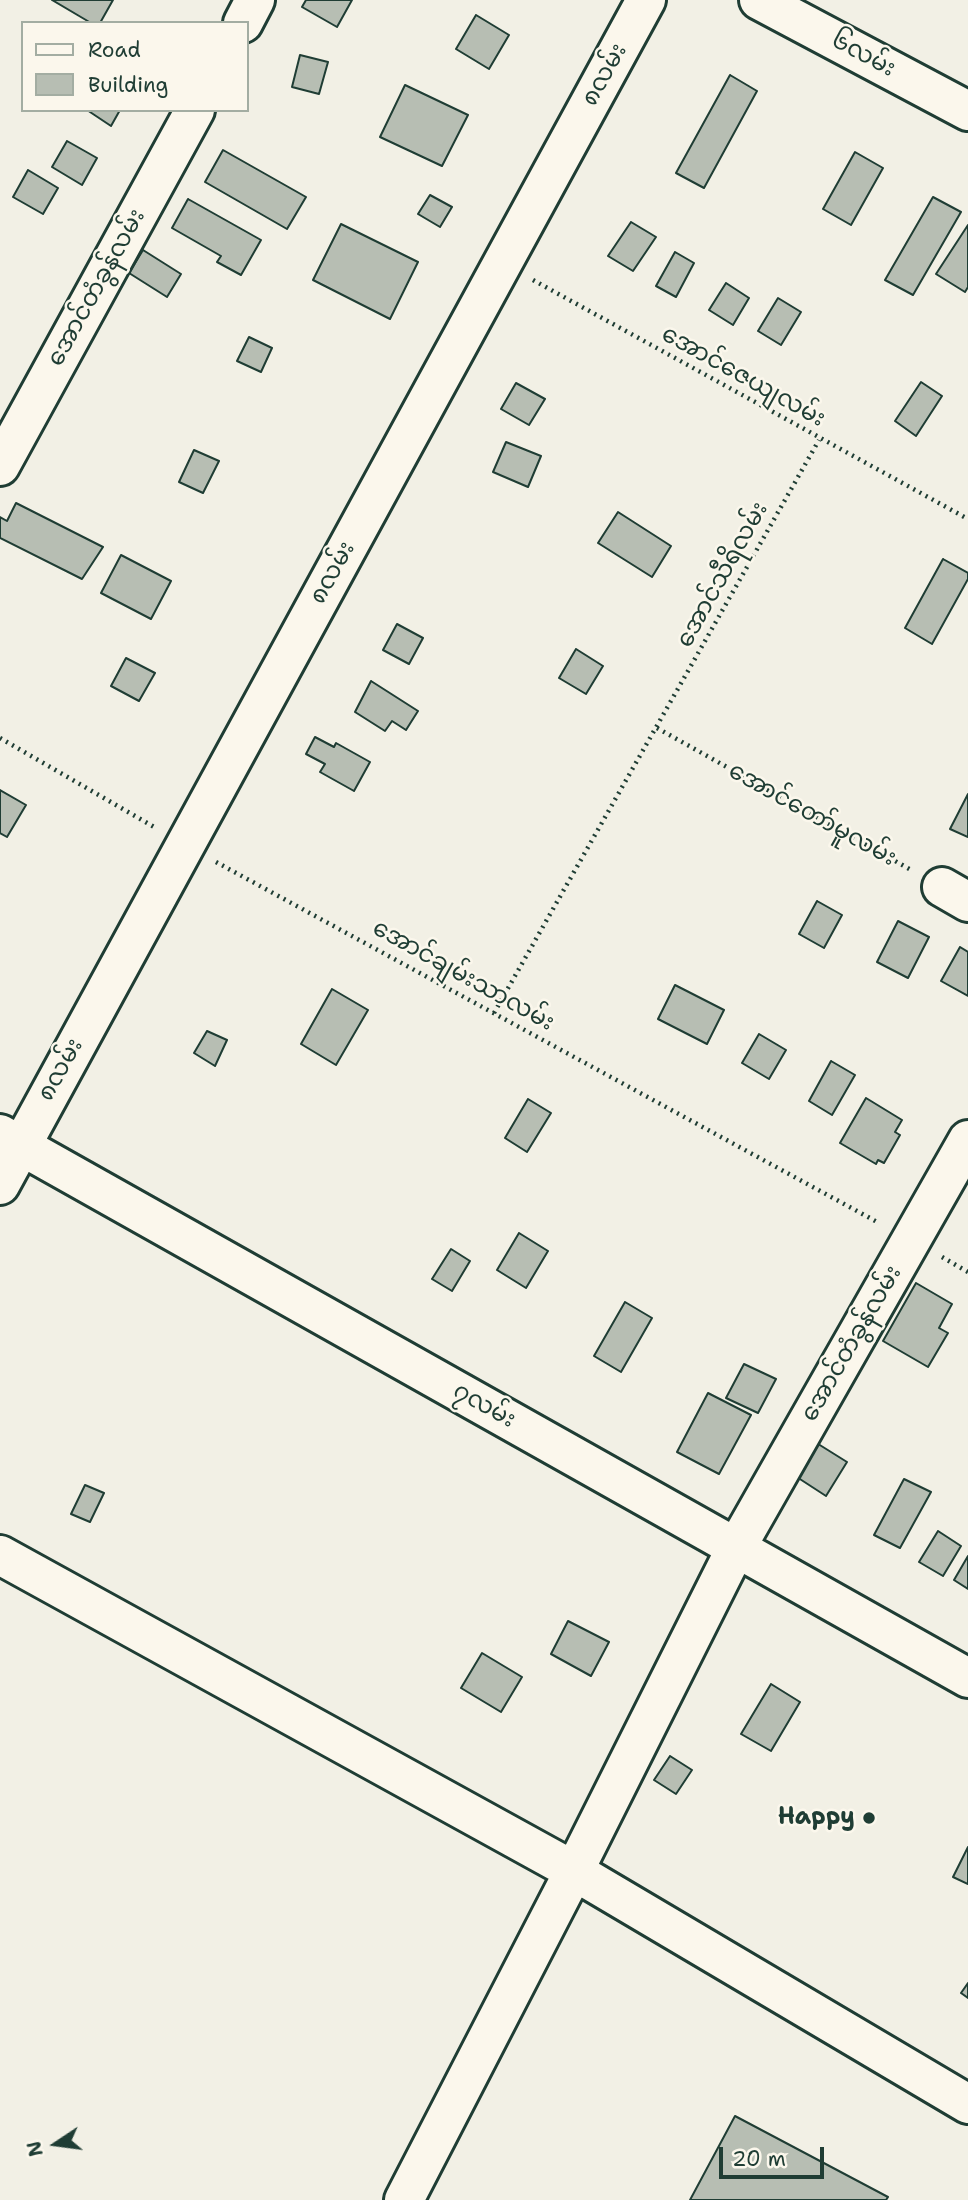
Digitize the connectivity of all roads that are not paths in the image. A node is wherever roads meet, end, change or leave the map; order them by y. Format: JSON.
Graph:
{"nodes":[{"id":1,"x":255,"y":0,"type":"edge"},
{"id":2,"x":646,"y":0,"type":"edge"},
{"id":3,"x":759,"y":0,"type":"edge"},
{"id":4,"x":244,"y":21,"type":"edge"},
{"id":5,"x":968,"y":111,"type":"edge"},
{"id":6,"x":194,"y":112,"type":"edge"},
{"id":7,"x":0,"y":466,"type":"edge"},
{"id":8,"x":10,"y":1140,"type":"edge"},
{"id":9,"x":968,"y":1140,"type":"edge"},
{"id":10,"x":0,"y":1185,"type":"edge"},
{"id":11,"x":736,"y":1548,"type":"junction"},
{"id":12,"x":0,"y":1555,"type":"edge"},
{"id":13,"x":968,"y":1678,"type":"edge"},
{"id":14,"x":574,"y":1871,"type":"junction"},
{"id":15,"x":968,"y":2104,"type":"edge"},
{"id":16,"x":404,"y":2200,"type":"edge"}],
"edges":[{"from":1,"to":4,"type":"street"},
{"from":2,"to":8,"type":"street","name":"၈လမ်း"},
{"from":3,"to":5,"type":"street","name":"၆လမ်း"},
{"from":6,"to":7,"type":"street","name":"အောင်တံခွန်လမ်း"},
{"from":8,"to":10,"type":"street","name":"၈လမ်း"},
{"from":8,"to":11,"type":"street","name":"၇လမ်း"},
{"from":9,"to":11,"type":"street","name":"အောင်တံခွန်လမ်း"},
{"from":11,"to":13,"type":"street","name":"၇လမ်း"},
{"from":11,"to":14,"type":"street","name":"အောင်တံခွန်လမ်း"},
{"from":12,"to":14,"type":"street"},
{"from":14,"to":15,"type":"street"},
{"from":14,"to":16,"type":"street","name":"အောင်တံခွန်လမ်း"}]}
